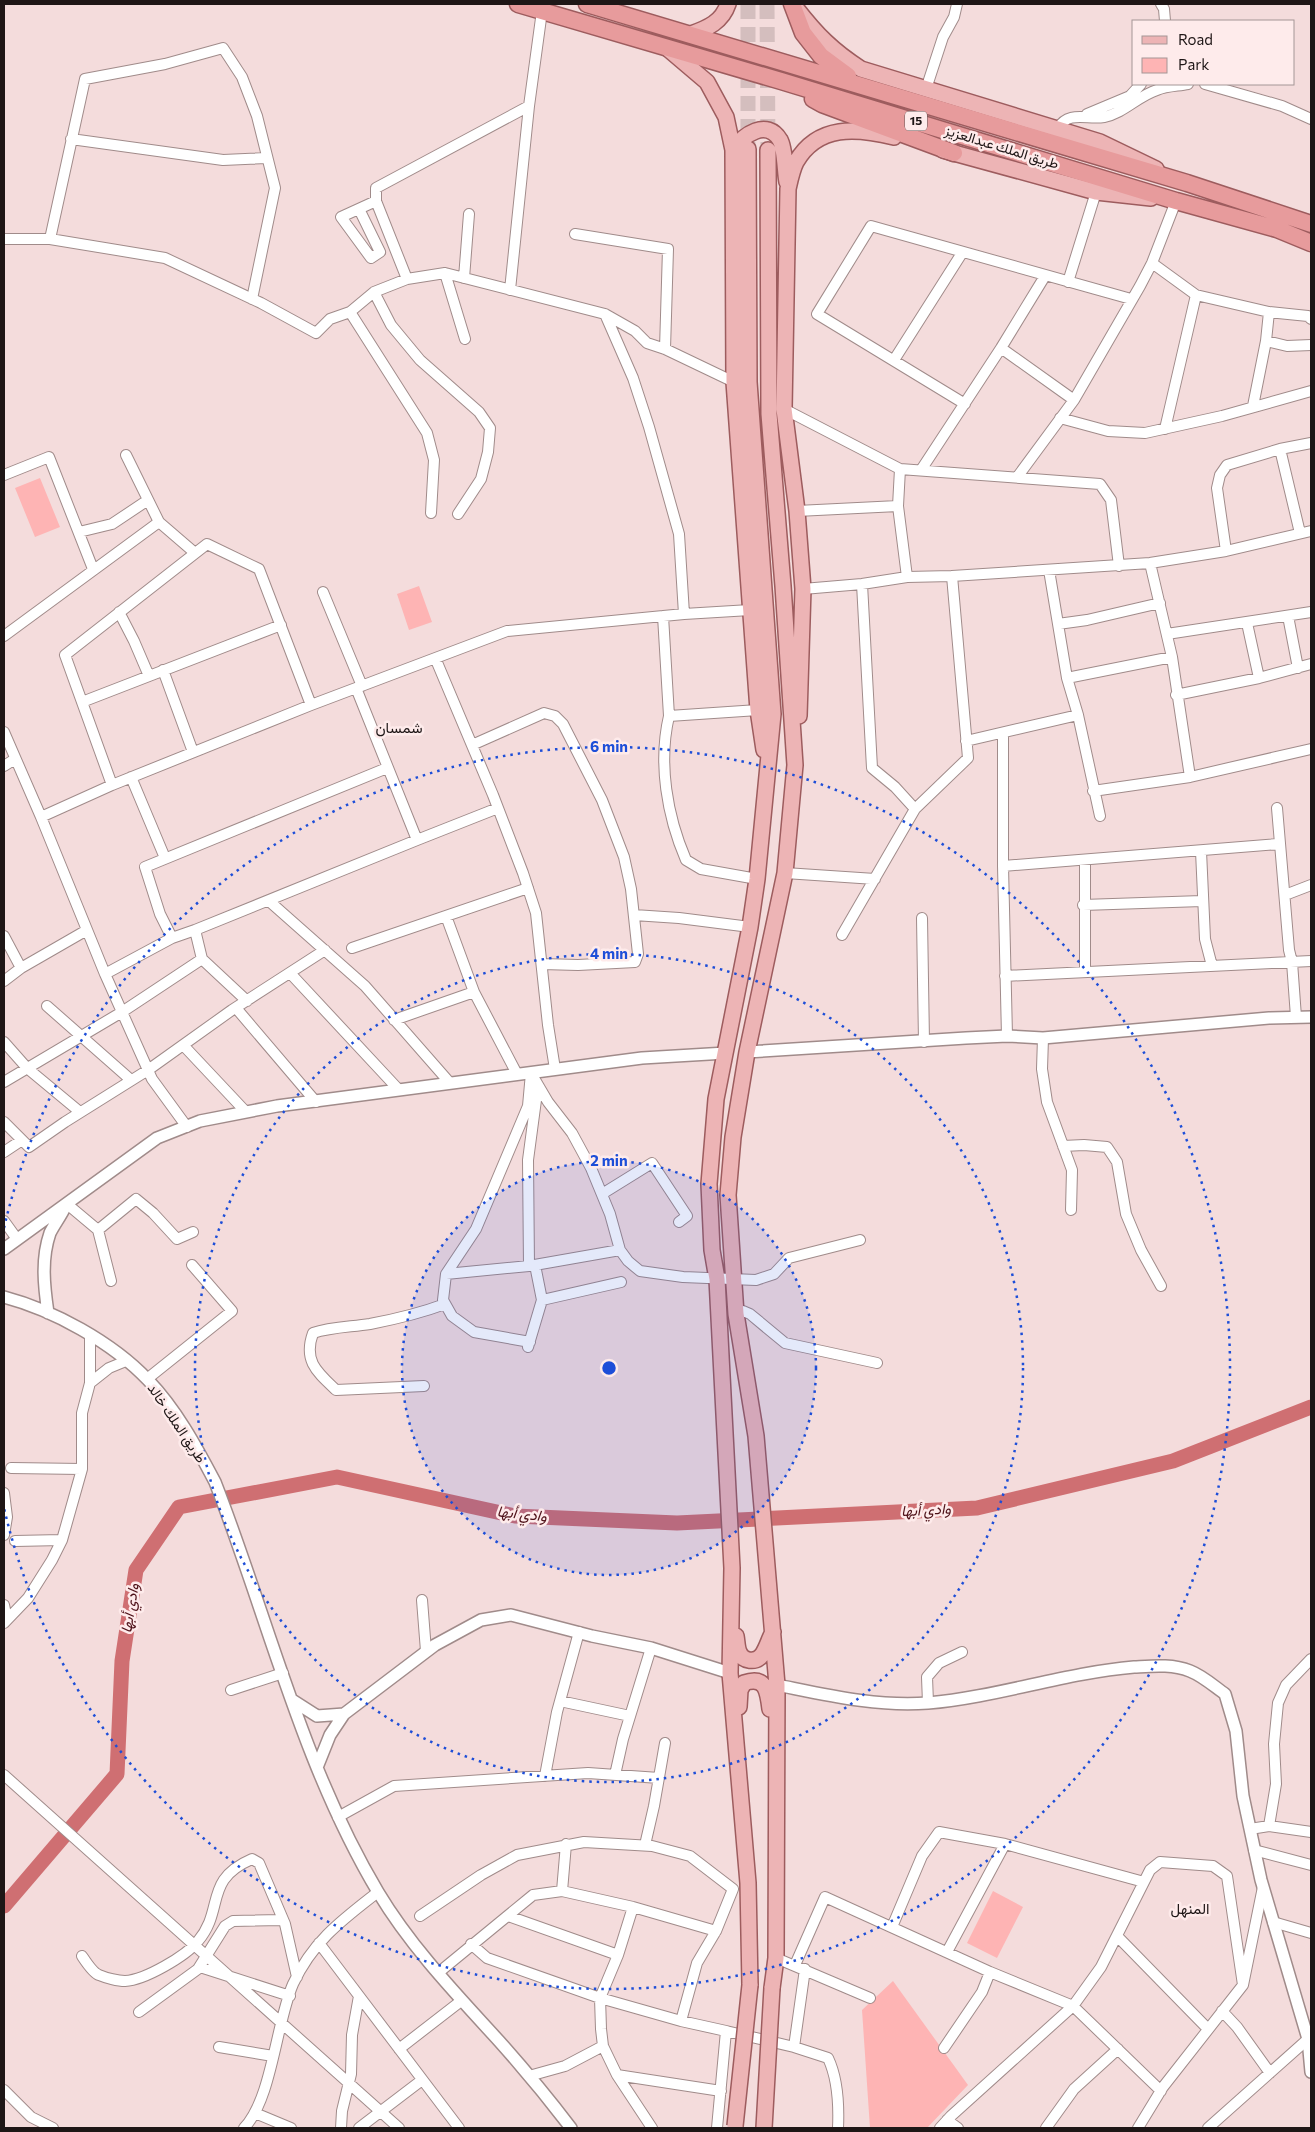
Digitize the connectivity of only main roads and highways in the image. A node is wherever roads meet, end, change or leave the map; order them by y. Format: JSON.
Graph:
{"nodes":[{"id":1,"x":518,"y":4,"type":"edge"},
{"id":2,"x":586,"y":4,"type":"edge"},
{"id":3,"x":728,"y":4,"type":"edge"},
{"id":4,"x":793,"y":4,"type":"edge"},
{"id":5,"x":691,"y":34,"type":"junction"},
{"id":6,"x":666,"y":47,"type":"junction"},
{"id":7,"x":781,"y":81,"type":"junction"},
{"id":8,"x":899,"y":96,"type":"junction"},
{"id":9,"x":748,"y":149,"type":"tunnel mouth"},
{"id":10,"x":733,"y":150,"type":"junction"},
{"id":11,"x":768,"y":150,"type":"tunnel mouth"},
{"id":12,"x":954,"y":153,"type":"junction"},
{"id":13,"x":1187,"y":183,"type":"junction"},
{"id":14,"x":788,"y":189,"type":"junction"},
{"id":15,"x":1176,"y":201,"type":"junction"},
{"id":16,"x":1311,"y":224,"type":"edge"},
{"id":17,"x":1311,"y":243,"type":"edge"},
{"id":18,"x":756,"y":473,"type":"junction"},
{"id":19,"x":774,"y":478,"type":"junction"},
{"id":20,"x":748,"y":568,"type":"junction"},
{"id":21,"x":803,"y":589,"type":"junction"},
{"id":22,"x":795,"y":765,"type":"junction"},
{"id":23,"x":768,"y":779,"type":"junction"},
{"id":24,"x":731,"y":1602,"type":"junction"},
{"id":25,"x":773,"y":1631,"type":"junction"},
{"id":26,"x":736,"y":1736,"type":"junction"},
{"id":27,"x":778,"y":1753,"type":"junction"},
{"id":28,"x":735,"y":2127,"type":"edge"},
{"id":29,"x":764,"y":2128,"type":"edge"}],
"edges":[{"from":1,"to":6,"type":"highway","name":"طريق الملك عبدالعزيز","number":"15"},
{"from":2,"to":5,"type":"highway","name":"طريق الملك عبدالعزيز","number":"15"},
{"from":3,"to":5,"type":"main road"},
{"from":4,"to":8,"type":"highway"},
{"from":4,"to":13,"type":"main road"},
{"from":5,"to":8,"type":"highway","name":"طريق الملك عبدالعزيز","number":"15"},
{"from":6,"to":7,"type":"highway","name":"طريق الملك عبدالعزيز","number":"15"},
{"from":6,"to":10,"type":"main road"},
{"from":7,"to":12,"type":"highway"},
{"from":7,"to":15,"type":"highway","name":"طريق الملك عبدالعزيز","number":"15"},
{"from":8,"to":13,"type":"highway","name":"طريق الملك عبدالعزيز","number":"15"},
{"from":9,"to":18,"type":"main road"},
{"from":10,"to":14,"type":"main road"},
{"from":10,"to":20,"type":"main road"},
{"from":11,"to":19,"type":"main road"},
{"from":12,"to":14,"type":"main road"},
{"from":12,"to":15,"type":"main road"},
{"from":13,"to":16,"type":"highway","name":"طريق الملك عبدالعزيز","number":"15"},
{"from":14,"to":21,"type":"main road"},
{"from":15,"to":17,"type":"highway","name":"طريق الملك عبدالعزيز","number":"15"},
{"from":18,"to":20,"type":"main road"},
{"from":18,"to":23,"type":"main road"},
{"from":19,"to":21,"type":"main road"},
{"from":19,"to":22,"type":"main road"},
{"from":20,"to":23,"type":"main road"},
{"from":21,"to":22,"type":"main road"},
{"from":22,"to":25,"type":"main road"},
{"from":23,"to":24,"type":"main road"},
{"from":24,"to":25,"type":"main road"},
{"from":24,"to":26,"type":"main road"},
{"from":25,"to":27,"type":"main road"},
{"from":26,"to":27,"type":"main road"},
{"from":26,"to":28,"type":"main road","bridge":true},
{"from":27,"to":29,"type":"main road","bridge":true}]}
